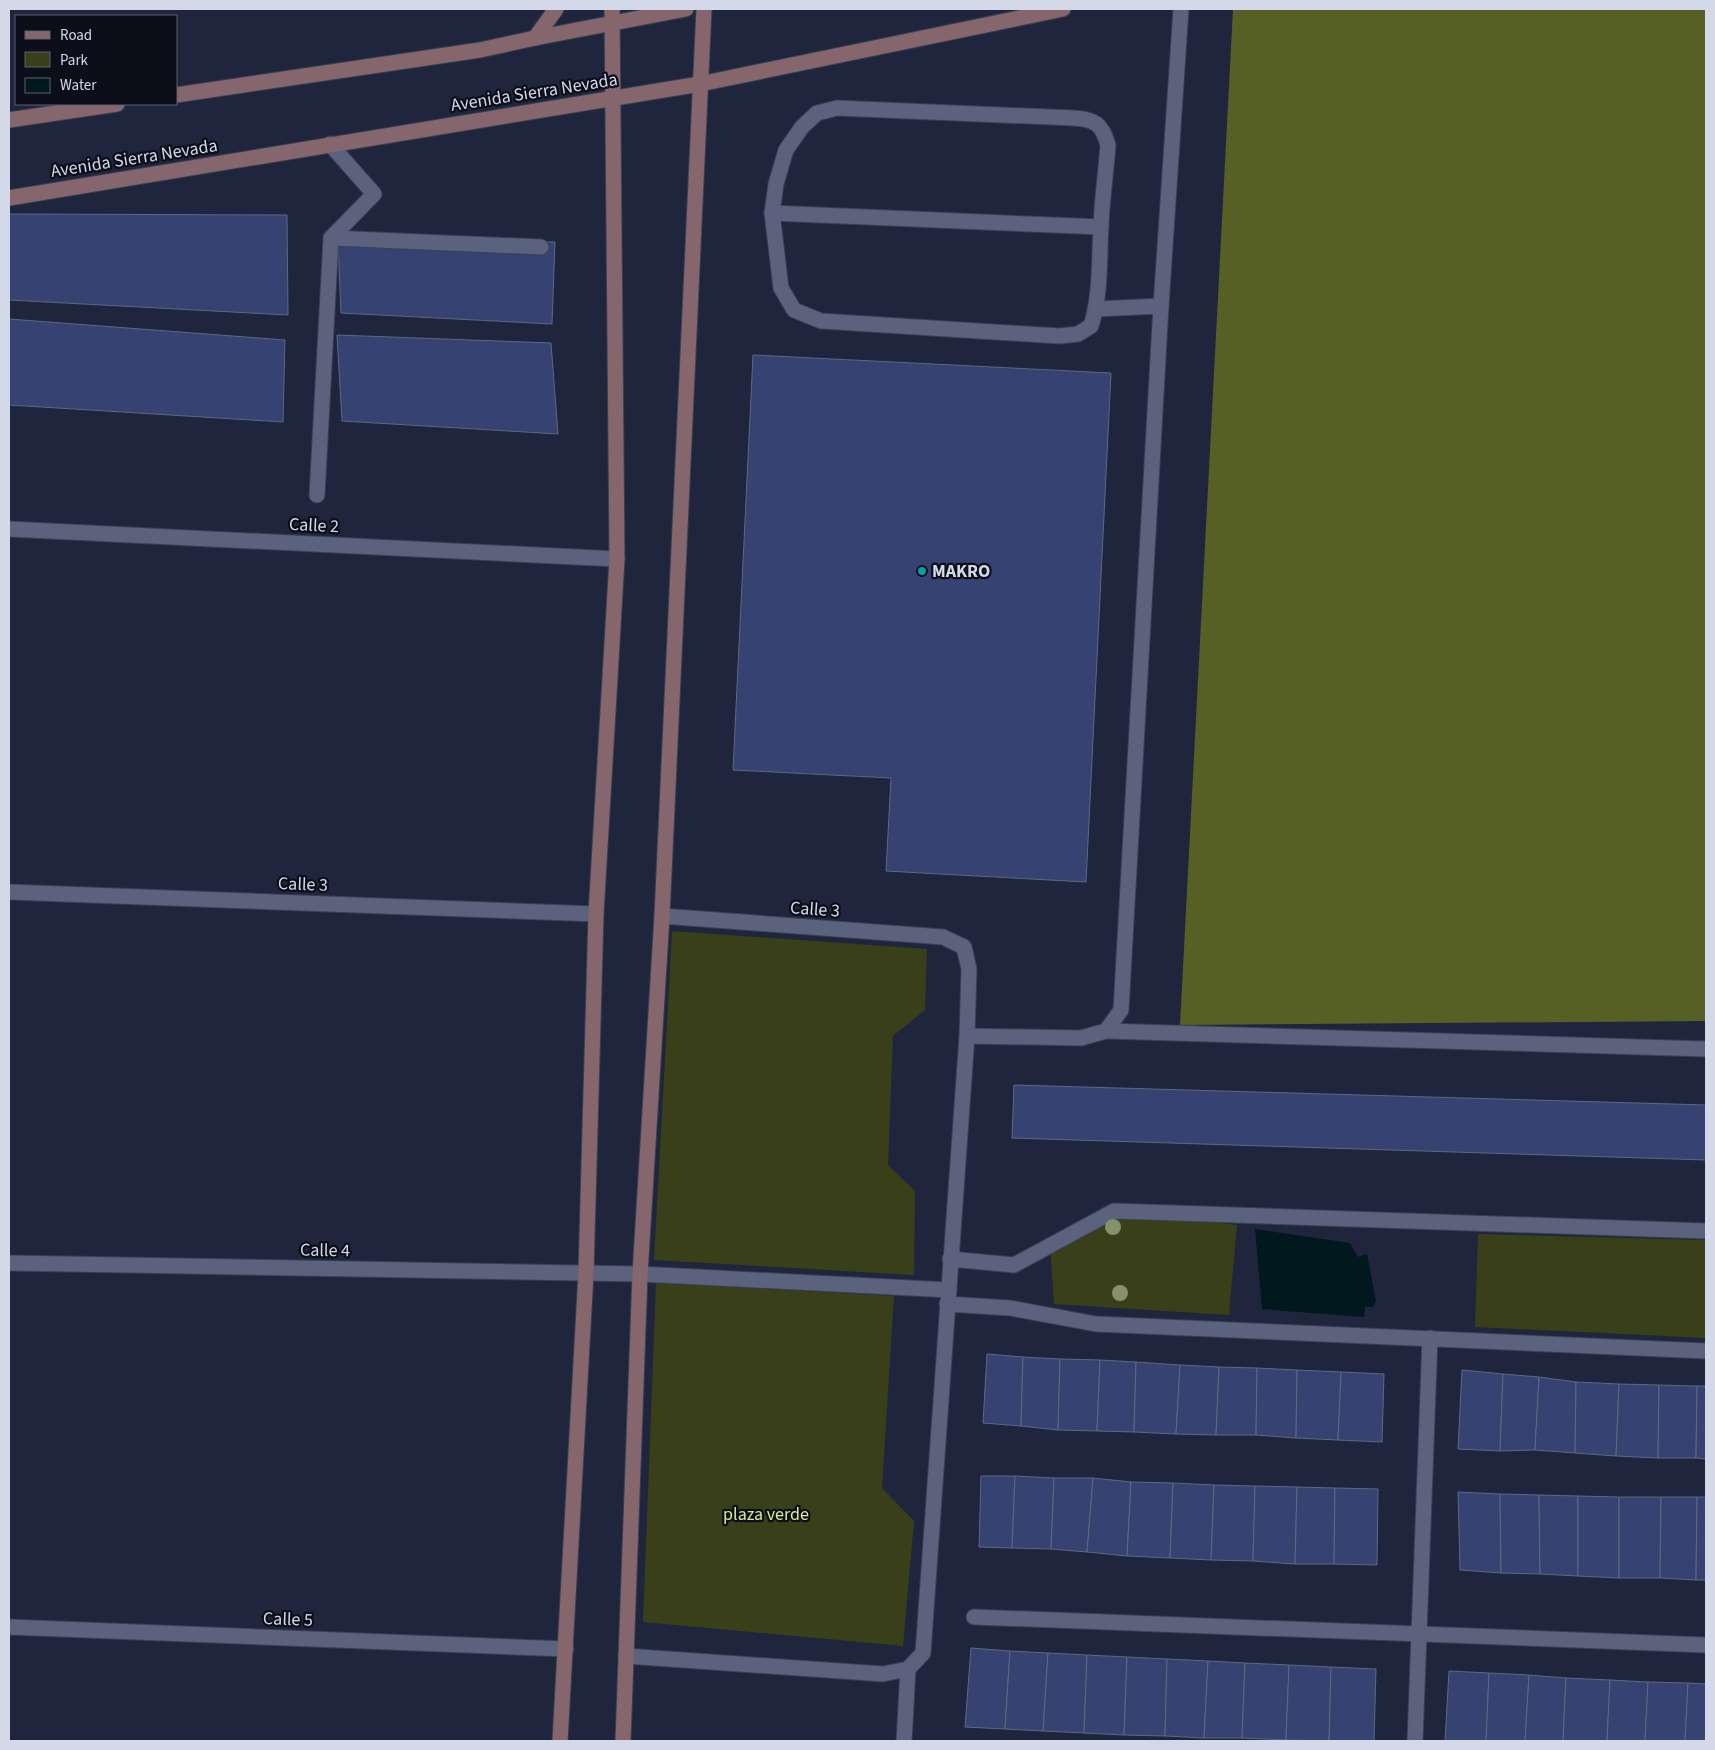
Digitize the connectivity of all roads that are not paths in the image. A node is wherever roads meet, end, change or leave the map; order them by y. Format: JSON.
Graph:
{"nodes":[{"id":1,"x":556,"y":9,"type":"edge"},
{"id":2,"x":686,"y":9,"type":"edge"},
{"id":3,"x":704,"y":9,"type":"edge"},
{"id":4,"x":1063,"y":9,"type":"edge"},
{"id":5,"x":1181,"y":9,"type":"edge"},
{"id":6,"x":612,"y":16,"type":"edge"},
{"id":7,"x":535,"y":38,"type":"junction"},
{"id":8,"x":700,"y":84,"type":"junction"},
{"id":9,"x":178,"y":95,"type":"edge"},
{"id":10,"x":614,"y":98,"type":"junction"},
{"id":11,"x":110,"y":105,"type":"edge"},
{"id":12,"x":9,"y":120,"type":"edge"},
{"id":13,"x":330,"y":144,"type":"junction"},
{"id":14,"x":9,"y":198,"type":"edge"},
{"id":15,"x":772,"y":213,"type":"junction"},
{"id":16,"x":1101,"y":228,"type":"junction"},
{"id":17,"x":331,"y":238,"type":"junction"},
{"id":18,"x":541,"y":247,"type":"dead end"},
{"id":19,"x":1161,"y":306,"type":"junction"},
{"id":20,"x":1096,"y":309,"type":"junction"},
{"id":21,"x":317,"y":495,"type":"dead end"},
{"id":22,"x":9,"y":529,"type":"edge"},
{"id":23,"x":617,"y":559,"type":"junction"},
{"id":24,"x":9,"y":892,"type":"edge"},
{"id":25,"x":596,"y":914,"type":"junction"},
{"id":26,"x":662,"y":916,"type":"junction"},
{"id":27,"x":1106,"y":1031,"type":"junction"},
{"id":28,"x":967,"y":1036,"type":"junction"},
{"id":29,"x":1706,"y":1049,"type":"edge"},
{"id":30,"x":1706,"y":1231,"type":"edge"},
{"id":31,"x":950,"y":1259,"type":"junction"},
{"id":32,"x":9,"y":1263,"type":"edge"},
{"id":33,"x":586,"y":1273,"type":"junction"},
{"id":34,"x":640,"y":1274,"type":"junction"},
{"id":35,"x":948,"y":1297,"type":"junction"},
{"id":36,"x":1430,"y":1338,"type":"junction"},
{"id":37,"x":1706,"y":1351,"type":"edge"},
{"id":38,"x":974,"y":1617,"type":"dead end"},
{"id":39,"x":9,"y":1626,"type":"edge"},
{"id":40,"x":1420,"y":1633,"type":"junction"},
{"id":41,"x":1706,"y":1645,"type":"edge"},
{"id":42,"x":566,"y":1649,"type":"junction"},
{"id":43,"x":626,"y":1656,"type":"junction"},
{"id":44,"x":908,"y":1669,"type":"junction"},
{"id":45,"x":560,"y":1741,"type":"edge"},
{"id":46,"x":623,"y":1741,"type":"edge"},
{"id":47,"x":904,"y":1741,"type":"edge"},
{"id":48,"x":1415,"y":1741,"type":"edge"}],
"edges":[{"from":1,"to":7,"type":"main road"},
{"from":2,"to":6,"type":"main road"},
{"from":3,"to":8,"type":"main road"},
{"from":4,"to":8,"type":"main road","name":"Avenida Sierra Nevada"},
{"from":5,"to":19,"type":"street"},
{"from":6,"to":7,"type":"main road"},
{"from":6,"to":10,"type":"main road"},
{"from":7,"to":9,"type":"main road"},
{"from":8,"to":10,"type":"main road","name":"Avenida Sierra Nevada"},
{"from":8,"to":26,"type":"main road"},
{"from":10,"to":13,"type":"main road","name":"Avenida Sierra Nevada"},
{"from":10,"to":23,"type":"main road"},
{"from":11,"to":12,"type":"main road"},
{"from":13,"to":14,"type":"main road","name":"Avenida Sierra Nevada"},
{"from":13,"to":17,"type":"street"},
{"from":15,"to":16,"type":"street"},
{"from":15,"to":16,"type":"street"},
{"from":15,"to":20,"type":"street"},
{"from":16,"to":20,"type":"street"},
{"from":17,"to":18,"type":"street"},
{"from":17,"to":21,"type":"street"},
{"from":19,"to":20,"type":"street"},
{"from":19,"to":27,"type":"street"},
{"from":22,"to":23,"type":"street","name":"Calle 2"},
{"from":23,"to":25,"type":"main road"},
{"from":24,"to":25,"type":"street","name":"Calle 3"},
{"from":25,"to":33,"type":"main road"},
{"from":26,"to":28,"type":"street","name":"Calle 3"},
{"from":26,"to":34,"type":"main road"},
{"from":27,"to":28,"type":"street"},
{"from":27,"to":29,"type":"street"},
{"from":28,"to":31,"type":"street"},
{"from":30,"to":31,"type":"street"},
{"from":31,"to":35,"type":"street"},
{"from":32,"to":33,"type":"street","name":"Calle 4"},
{"from":33,"to":34,"type":"street","name":"Calle 4"},
{"from":33,"to":42,"type":"main road"},
{"from":34,"to":35,"type":"street","name":"Calle 4"},
{"from":34,"to":43,"type":"main road"},
{"from":35,"to":36,"type":"street","name":"Calle 4"},
{"from":35,"to":44,"type":"street"},
{"from":36,"to":37,"type":"street","name":"Calle 4"},
{"from":36,"to":40,"type":"street"},
{"from":38,"to":40,"type":"street"},
{"from":39,"to":42,"type":"street","name":"Calle 5"},
{"from":40,"to":41,"type":"street"},
{"from":40,"to":48,"type":"street"},
{"from":42,"to":45,"type":"main road"},
{"from":43,"to":44,"type":"street"},
{"from":43,"to":46,"type":"main road"},
{"from":44,"to":47,"type":"street"}]}
